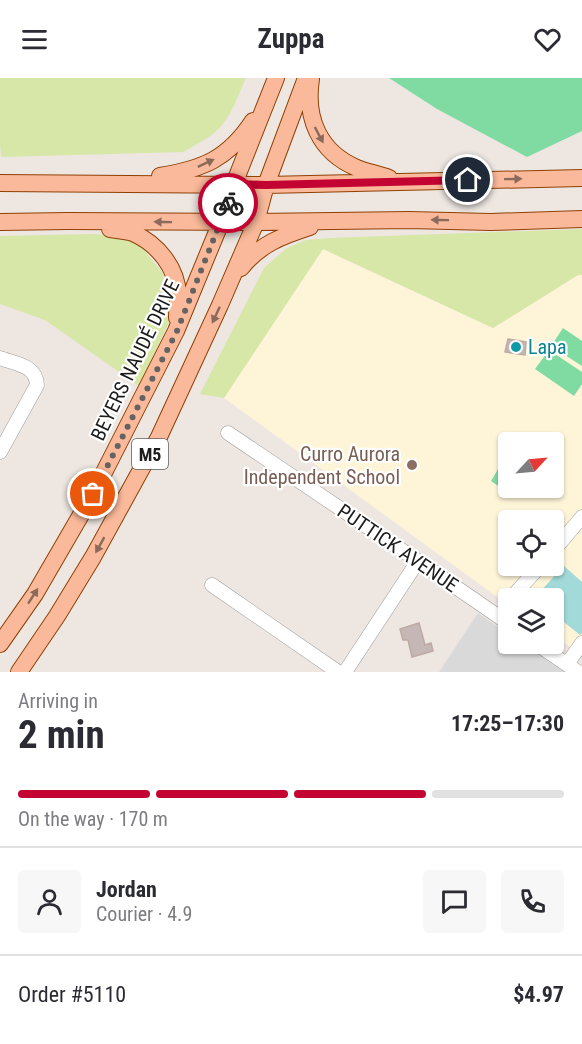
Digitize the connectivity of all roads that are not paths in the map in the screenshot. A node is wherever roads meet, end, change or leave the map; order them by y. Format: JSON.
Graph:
{"nodes":[{"id":1,"x":306,"y":78,"type":"edge"},
{"id":2,"x":311,"y":78,"type":"edge"},
{"id":3,"x":273,"y":86,"type":"edge"},
{"id":4,"x":582,"y":178,"type":"edge"},
{"id":5,"x":396,"y":181,"type":"junction"},
{"id":6,"x":0,"y":183,"type":"edge"},
{"id":7,"x":109,"y":184,"type":"junction"},
{"id":8,"x":234,"y":184,"type":"junction"},
{"id":9,"x":266,"y":185,"type":"junction"},
{"id":10,"x":582,"y":219,"type":"edge"},
{"id":11,"x":340,"y":220,"type":"junction"},
{"id":12,"x":68,"y":221,"type":"junction"},
{"id":13,"x":0,"y":222,"type":"edge"},
{"id":14,"x":221,"y":222,"type":"junction"},
{"id":15,"x":255,"y":222,"type":"junction"},
{"id":16,"x":230,"y":283,"type":"junction"},
{"id":17,"x":177,"y":331,"type":"junction"},
{"id":18,"x":0,"y":358,"type":"edge"},
{"id":19,"x":228,"y":433,"type":"dead end"},
{"id":20,"x":0,"y":452,"type":"edge"},
{"id":21,"x":582,"y":516,"type":"edge"},
{"id":22,"x":564,"y":538,"type":"edge"},
{"id":23,"x":418,"y":561,"type":"junction"},
{"id":24,"x":531,"y":576,"type":"edge"},
{"id":25,"x":212,"y":585,"type":"dead end"},
{"id":26,"x":521,"y":588,"type":"edge"},
{"id":27,"x":498,"y":616,"type":"edge"},
{"id":28,"x":582,"y":643,"type":"edge"},
{"id":29,"x":0,"y":644,"type":"edge"},
{"id":30,"x":552,"y":654,"type":"edge"},
{"id":31,"x":572,"y":668,"type":"edge"},
{"id":32,"x":19,"y":672,"type":"edge"},
{"id":33,"x":338,"y":672,"type":"edge"},
{"id":34,"x":345,"y":672,"type":"edge"}],
"edges":[{"from":1,"to":9,"type":"main road","number":"M5"},
{"from":2,"to":5,"type":"main road","one_way":true},
{"from":7,"to":3,"type":"main road","one_way":true},
{"from":3,"to":8,"type":"main road","name":"BEYERS NAUDÉ DRIVE","number":"M5"},
{"from":5,"to":4,"type":"main road","one_way":true},
{"from":5,"to":9,"type":"main road"},
{"from":6,"to":7,"type":"main road"},
{"from":7,"to":8,"type":"main road"},
{"from":8,"to":9,"type":"main road"},
{"from":8,"to":14,"type":"main road","name":"BEYERS NAUDÉ DRIVE","number":"M5"},
{"from":9,"to":15,"type":"main road","number":"M5"},
{"from":10,"to":11,"type":"main road","one_way":true},
{"from":11,"to":15,"type":"main road"},
{"from":11,"to":16,"type":"main road"},
{"from":12,"to":13,"type":"main road"},
{"from":14,"to":12,"type":"main road","one_way":true},
{"from":12,"to":17,"type":"main road"},
{"from":14,"to":15,"type":"main road"},
{"from":14,"to":17,"type":"main road","name":"BEYERS NAUDÉ DRIVE","number":"M5"},
{"from":15,"to":16,"type":"main road","number":"M5"},
{"from":16,"to":32,"type":"main road","number":"M5","one_way":true},
{"from":29,"to":17,"type":"main road","name":"BEYERS NAUDÉ DRIVE","number":"M5","one_way":true},
{"from":18,"to":20,"type":"street"},
{"from":19,"to":23,"type":"street","name":"PUTTICK AVENUE"},
{"from":21,"to":22,"type":"street"},
{"from":23,"to":27,"type":"street","name":"PUTTICK AVENUE"},
{"from":23,"to":34,"type":"street"},
{"from":24,"to":26,"type":"street"},
{"from":25,"to":33,"type":"street"},
{"from":28,"to":31,"type":"street"},
{"from":30,"to":31,"type":"street"}]}
